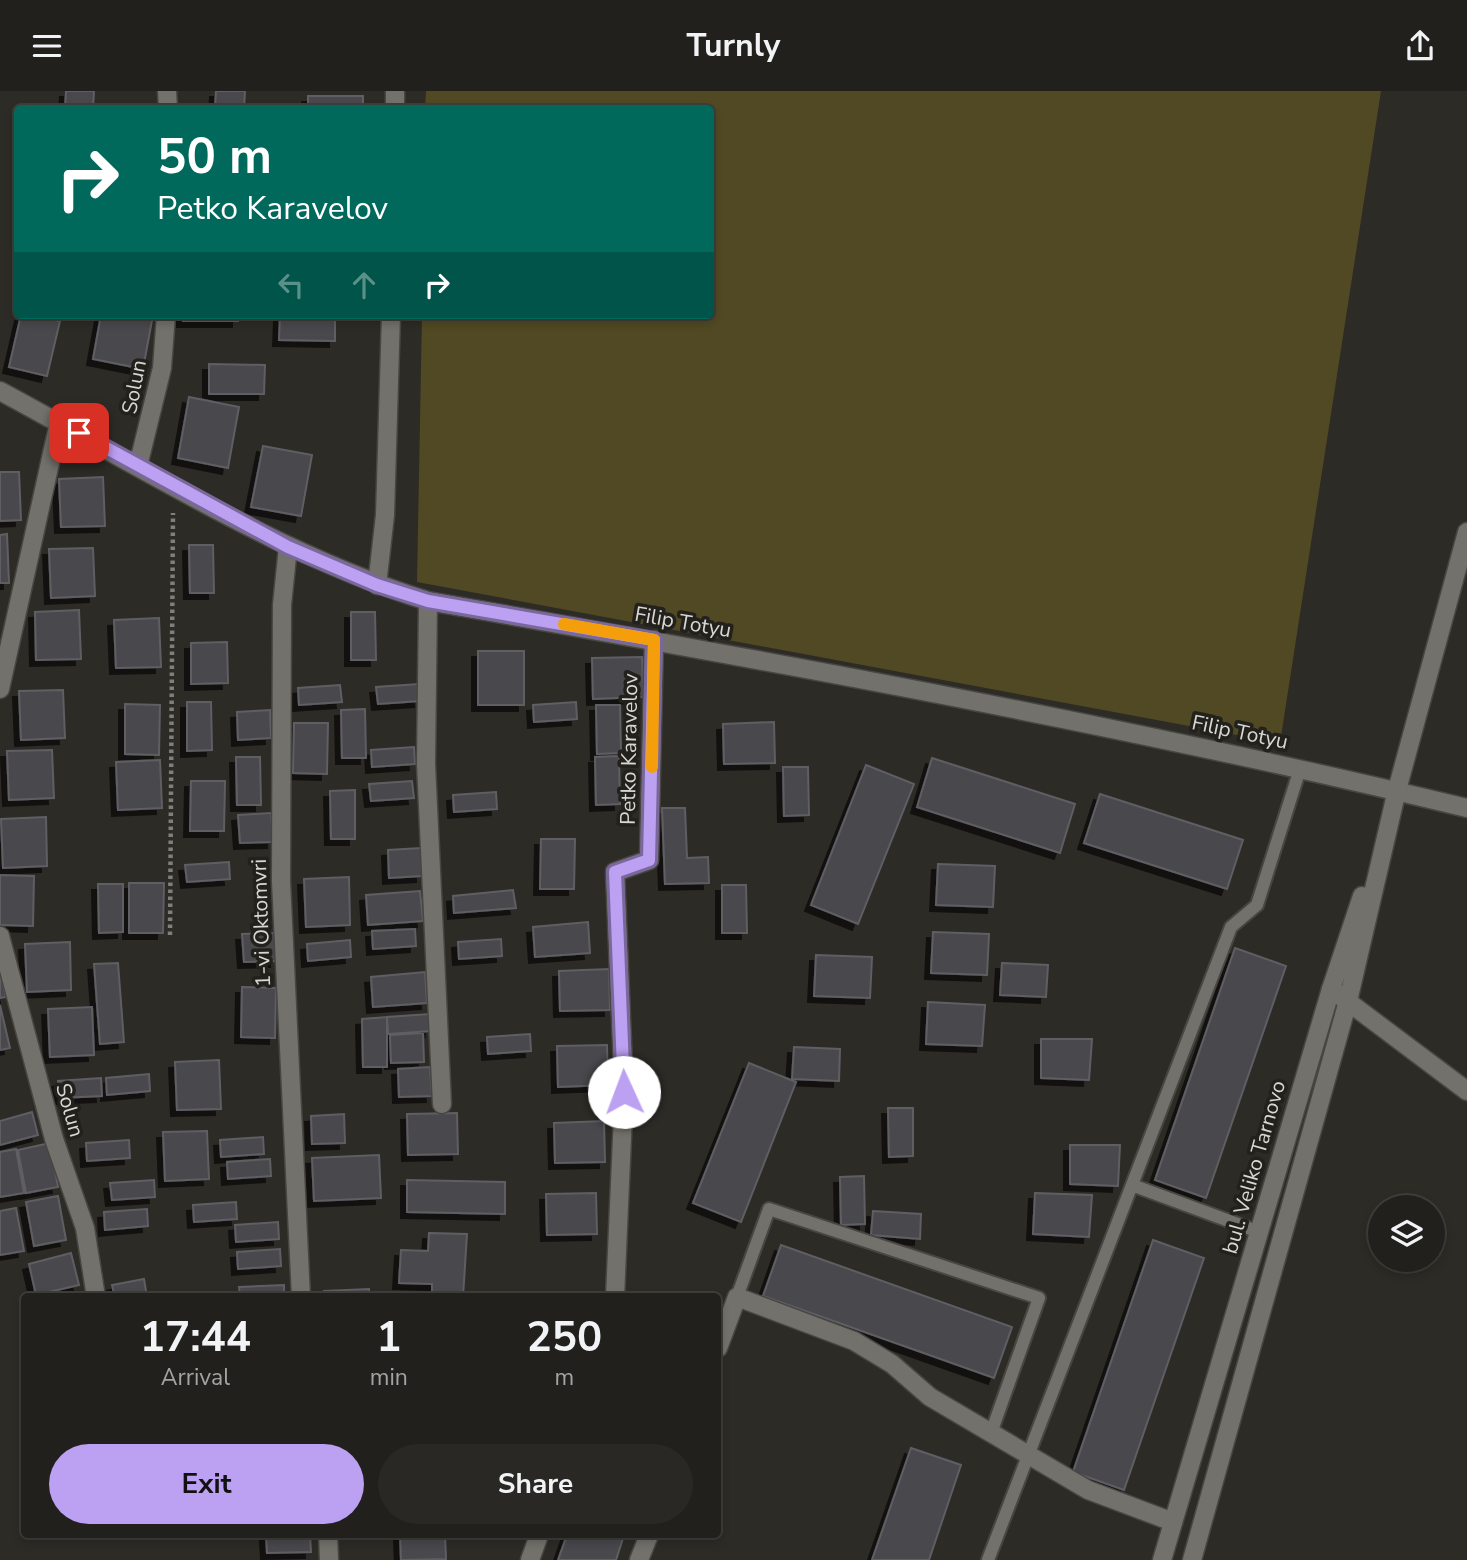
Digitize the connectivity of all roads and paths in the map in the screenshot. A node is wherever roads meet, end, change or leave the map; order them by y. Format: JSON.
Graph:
{"nodes":[{"id":1,"x":166,"y":319,"type":"edge"},
{"id":2,"x":391,"y":319,"type":"edge"},
{"id":3,"x":0,"y":391,"type":"edge"},
{"id":4,"x":59,"y":422,"type":"junction"},
{"id":5,"x":138,"y":466,"type":"junction"},
{"id":6,"x":173,"y":485,"type":"junction"},
{"id":7,"x":1467,"y":532,"type":"edge"},
{"id":8,"x":288,"y":547,"type":"junction"},
{"id":9,"x":377,"y":585,"type":"junction"},
{"id":10,"x":428,"y":601,"type":"junction"},
{"id":11,"x":654,"y":640,"type":"junction"},
{"id":12,"x":0,"y":689,"type":"edge"},
{"id":13,"x":1300,"y":769,"type":"junction"},
{"id":14,"x":1397,"y":790,"type":"junction"},
{"id":15,"x":1467,"y":809,"type":"edge"},
{"id":16,"x":170,"y":935,"type":"dead end"},
{"id":17,"x":0,"y":936,"type":"edge"},
{"id":18,"x":1331,"y":989,"type":"junction"},
{"id":19,"x":1348,"y":1001,"type":"junction"},
{"id":20,"x":1467,"y":1091,"type":"edge"},
{"id":21,"x":442,"y":1104,"type":"dead end"},
{"id":22,"x":1132,"y":1185,"type":"junction"},
{"id":23,"x":1259,"y":1232,"type":"junction"},
{"id":24,"x":95,"y":1293,"type":"edge"},
{"id":25,"x":301,"y":1293,"type":"edge"},
{"id":26,"x":615,"y":1293,"type":"edge"},
{"id":27,"x":737,"y":1297,"type":"junction"},
{"id":28,"x":721,"y":1341,"type":"edge"},
{"id":29,"x":991,"y":1433,"type":"junction"},
{"id":30,"x":1028,"y":1455,"type":"junction"},
{"id":31,"x":1173,"y":1522,"type":"junction"},
{"id":32,"x":328,"y":1538,"type":"edge"},
{"id":33,"x":537,"y":1538,"type":"edge"},
{"id":34,"x":648,"y":1538,"type":"edge"},
{"id":35,"x":329,"y":1560,"type":"edge"},
{"id":36,"x":530,"y":1560,"type":"edge"},
{"id":37,"x":639,"y":1560,"type":"edge"},
{"id":38,"x":988,"y":1560,"type":"edge"},
{"id":39,"x":1162,"y":1560,"type":"edge"},
{"id":40,"x":1192,"y":1560,"type":"edge"}],
"edges":[{"from":1,"to":5,"type":"street","name":"Solun"},
{"from":2,"to":9,"type":"street"},
{"from":3,"to":4,"type":"street","name":"Filip Totyu"},
{"from":4,"to":5,"type":"street","name":"Filip Totyu"},
{"from":4,"to":12,"type":"street"},
{"from":5,"to":6,"type":"street","name":"Filip Totyu"},
{"from":6,"to":8,"type":"street","name":"Filip Totyu"},
{"from":6,"to":16,"type":"path"},
{"from":7,"to":14,"type":"street","name":"bul. Veliko Tarnovo"},
{"from":8,"to":9,"type":"street","name":"Filip Totyu"},
{"from":8,"to":25,"type":"street","name":"1-vi Oktomvri"},
{"from":9,"to":10,"type":"street","name":"Filip Totyu"},
{"from":10,"to":11,"type":"street","name":"Filip Totyu"},
{"from":10,"to":21,"type":"street"},
{"from":11,"to":13,"type":"street","name":"Filip Totyu"},
{"from":11,"to":26,"type":"street","name":"Petko Karavelov"},
{"from":13,"to":14,"type":"street","name":"Filip Totyu"},
{"from":13,"to":22,"type":"lane"},
{"from":14,"to":15,"type":"street","name":"Filip Totyu"},
{"from":14,"to":18,"type":"street","name":"bul. Veliko Tarnovo"},
{"from":14,"to":19,"type":"street","name":"bul. Veliko Tarnovo"},
{"from":17,"to":24,"type":"street","name":"Solun"},
{"from":18,"to":19,"type":"street"},
{"from":18,"to":23,"type":"street","name":"bul. Veliko Tarnovo"},
{"from":19,"to":20,"type":"street"},
{"from":19,"to":40,"type":"street","name":"bul. Veliko Tarnovo"},
{"from":22,"to":23,"type":"lane"},
{"from":22,"to":30,"type":"lane"},
{"from":23,"to":31,"type":"street","name":"bul. Veliko Tarnovo"},
{"from":27,"to":28,"type":"street"},
{"from":27,"to":29,"type":"street"},
{"from":27,"to":29,"type":"lane"},
{"from":29,"to":30,"type":"street"},
{"from":30,"to":31,"type":"street"},
{"from":30,"to":38,"type":"lane"},
{"from":31,"to":39,"type":"street","name":"bul. Veliko Tarnovo"},
{"from":32,"to":35,"type":"street"},
{"from":33,"to":36,"type":"street"},
{"from":34,"to":37,"type":"street"}]}
